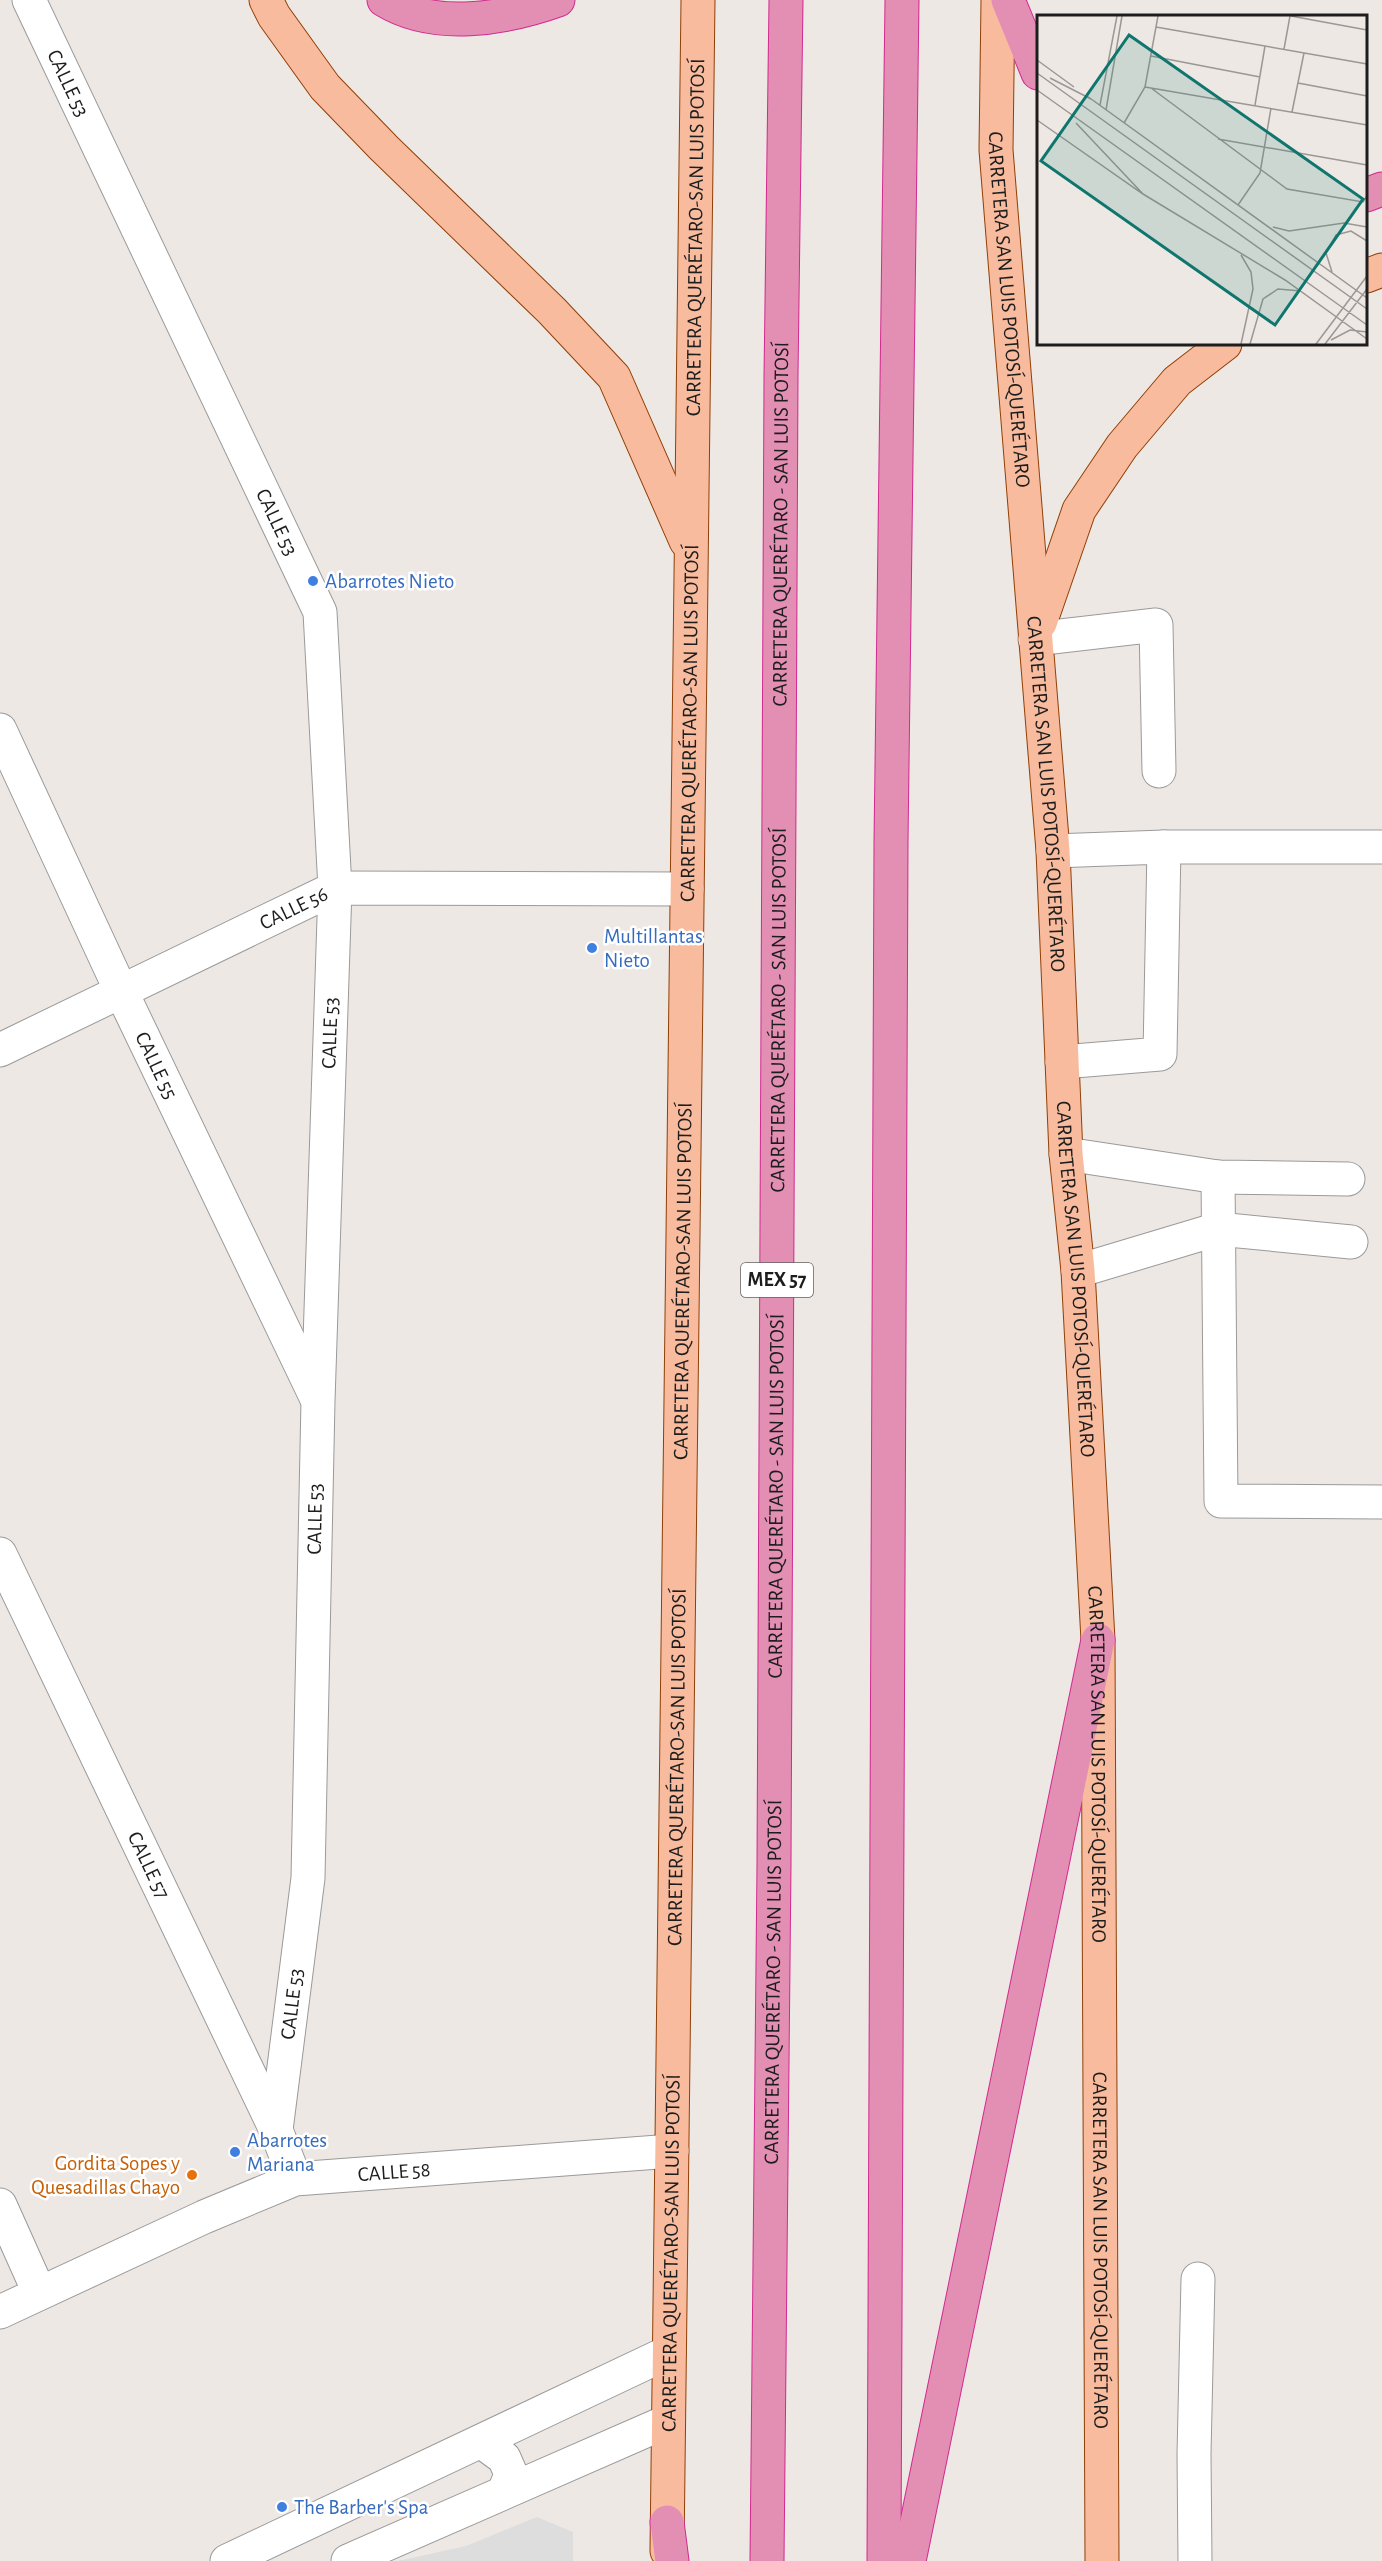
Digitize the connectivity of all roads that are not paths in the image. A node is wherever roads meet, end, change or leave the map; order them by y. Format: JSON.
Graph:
{"nodes":[{"id":1,"x":29,"y":0,"type":"edge"},
{"id":2,"x":267,"y":0,"type":"edge"},
{"id":3,"x":384,"y":0,"type":"edge"},
{"id":4,"x":558,"y":0,"type":"edge"},
{"id":5,"x":698,"y":0,"type":"edge"},
{"id":6,"x":786,"y":0,"type":"edge"},
{"id":7,"x":902,"y":0,"type":"edge"},
{"id":8,"x":998,"y":0,"type":"edge"},
{"id":9,"x":1008,"y":0,"type":"edge"},
{"id":10,"x":1037,"y":71,"type":"edge"},
{"id":11,"x":1382,"y":189,"type":"edge"},
{"id":12,"x":1367,"y":194,"type":"edge"},
{"id":13,"x":1382,"y":270,"type":"edge"},
{"id":14,"x":1367,"y":275,"type":"edge"},
{"id":15,"x":1224,"y":345,"type":"edge"},
{"id":16,"x":691,"y":553,"type":"junction"},
{"id":17,"x":1035,"y":639,"type":"junction"},
{"id":18,"x":0,"y":730,"type":"edge"},
{"id":19,"x":1159,"y":771,"type":"dead end"},
{"id":20,"x":1164,"y":847,"type":"junction"},
{"id":21,"x":1382,"y":847,"type":"edge"},
{"id":22,"x":1053,"y":851,"type":"junction"},
{"id":23,"x":335,"y":888,"type":"junction"},
{"id":24,"x":687,"y":889,"type":"junction"},
{"id":25,"x":121,"y":991,"type":"junction"},
{"id":26,"x":0,"y":1050,"type":"edge"},
{"id":27,"x":1062,"y":1062,"type":"junction"},
{"id":28,"x":1066,"y":1154,"type":"junction"},
{"id":29,"x":1218,"y":1177,"type":"junction"},
{"id":30,"x":1348,"y":1179,"type":"dead end"},
{"id":31,"x":1218,"y":1229,"type":"junction"},
{"id":32,"x":1351,"y":1242,"type":"dead end"},
{"id":33,"x":1078,"y":1271,"type":"junction"},
{"id":34,"x":318,"y":1401,"type":"junction"},
{"id":35,"x":1382,"y":1502,"type":"edge"},
{"id":36,"x":0,"y":1554,"type":"edge"},
{"id":37,"x":1098,"y":1640,"type":"junction"},
{"id":38,"x":276,"y":2130,"type":"junction"},
{"id":39,"x":672,"y":2151,"type":"junction"},
{"id":40,"x":295,"y":2179,"type":"junction"},
{"id":41,"x":0,"y":2205,"type":"edge"},
{"id":42,"x":1197,"y":2279,"type":"dead end"},
{"id":43,"x":39,"y":2292,"type":"junction"},
{"id":44,"x":0,"y":2312,"type":"edge"},
{"id":45,"x":669,"y":2352,"type":"junction"},
{"id":46,"x":668,"y":2421,"type":"junction"},
{"id":47,"x":482,"y":2442,"type":"junction"},
{"id":48,"x":504,"y":2492,"type":"junction"},
{"id":49,"x":667,"y":2522,"type":"junction"},
{"id":50,"x":227,"y":2561,"type":"edge"},
{"id":51,"x":348,"y":2561,"type":"edge"},
{"id":52,"x":667,"y":2561,"type":"edge"},
{"id":53,"x":672,"y":2561,"type":"edge"},
{"id":54,"x":767,"y":2561,"type":"edge"},
{"id":55,"x":884,"y":2561,"type":"edge"},
{"id":56,"x":909,"y":2561,"type":"edge"},
{"id":57,"x":1102,"y":2561,"type":"edge"},
{"id":58,"x":1195,"y":2561,"type":"edge"}],
"edges":[{"from":1,"to":23,"type":"street","name":"CALLE 53"},
{"from":2,"to":16,"type":"main road"},
{"from":3,"to":4,"type":"highway"},
{"from":5,"to":16,"type":"main road","name":"CARRETERA QUERÉTARO-SAN LUIS POTOSÍ"},
{"from":6,"to":54,"type":"highway","name":"CARRETERA QUERÉTARO - SAN LUIS POTOSÍ","number":"MEX 57"},
{"from":7,"to":55,"type":"highway"},
{"from":8,"to":17,"type":"main road","name":"CARRETERA SAN LUIS POTOSÍ-QUERÉTARO"},
{"from":9,"to":10,"type":"highway"},
{"from":11,"to":12,"type":"highway"},
{"from":13,"to":14,"type":"main road"},
{"from":15,"to":17,"type":"main road"},
{"from":16,"to":24,"type":"main road","name":"CARRETERA QUERÉTARO-SAN LUIS POTOSÍ"},
{"from":17,"to":19,"type":"street"},
{"from":17,"to":22,"type":"main road","name":"CARRETERA SAN LUIS POTOSÍ-QUERÉTARO"},
{"from":18,"to":25,"type":"street","name":"CALLE 55"},
{"from":20,"to":21,"type":"street"},
{"from":20,"to":22,"type":"street"},
{"from":20,"to":27,"type":"street"},
{"from":22,"to":27,"type":"main road","name":"CARRETERA SAN LUIS POTOSÍ-QUERÉTARO"},
{"from":23,"to":24,"type":"street","name":"CALLE 56"},
{"from":23,"to":25,"type":"street","name":"CALLE 56"},
{"from":23,"to":34,"type":"street","name":"CALLE 53"},
{"from":24,"to":39,"type":"main road","name":"CARRETERA QUERÉTARO-SAN LUIS POTOSÍ"},
{"from":25,"to":26,"type":"street","name":"CALLE 56"},
{"from":25,"to":34,"type":"street","name":"CALLE 55"},
{"from":27,"to":28,"type":"main road","name":"CARRETERA SAN LUIS POTOSÍ-QUERÉTARO"},
{"from":28,"to":29,"type":"street"},
{"from":28,"to":33,"type":"main road","name":"CARRETERA SAN LUIS POTOSÍ-QUERÉTARO"},
{"from":29,"to":30,"type":"street"},
{"from":29,"to":31,"type":"street"},
{"from":31,"to":32,"type":"street"},
{"from":31,"to":33,"type":"street"},
{"from":31,"to":35,"type":"street"},
{"from":33,"to":37,"type":"main road","name":"CARRETERA SAN LUIS POTOSÍ-QUERÉTARO"},
{"from":34,"to":38,"type":"street","name":"CALLE 53"},
{"from":36,"to":38,"type":"street","name":"CALLE 57"},
{"from":37,"to":56,"type":"highway"},
{"from":37,"to":57,"type":"main road","name":"CARRETERA SAN LUIS POTOSÍ-QUERÉTARO"},
{"from":38,"to":40,"type":"street","name":"CALLE 57"},
{"from":39,"to":40,"type":"street","name":"CALLE 58"},
{"from":39,"to":45,"type":"main road","name":"CARRETERA QUERÉTARO-SAN LUIS POTOSÍ"},
{"from":40,"to":43,"type":"street","name":"CALLE 58"},
{"from":41,"to":43,"type":"street"},
{"from":42,"to":58,"type":"street"},
{"from":43,"to":44,"type":"street","name":"CALLE 58"},
{"from":45,"to":46,"type":"main road","name":"CARRETERA QUERÉTARO-SAN LUIS POTOSÍ"},
{"from":45,"to":47,"type":"street"},
{"from":46,"to":48,"type":"street"},
{"from":46,"to":49,"type":"main road","name":"CARRETERA QUERÉTARO-SAN LUIS POTOSÍ"},
{"from":47,"to":48,"type":"street"},
{"from":47,"to":50,"type":"street"},
{"from":48,"to":51,"type":"street"},
{"from":49,"to":52,"type":"main road","name":"CARRETERA QUERÉTARO-SAN LUIS POTOSÍ"},
{"from":49,"to":53,"type":"highway"}]}
